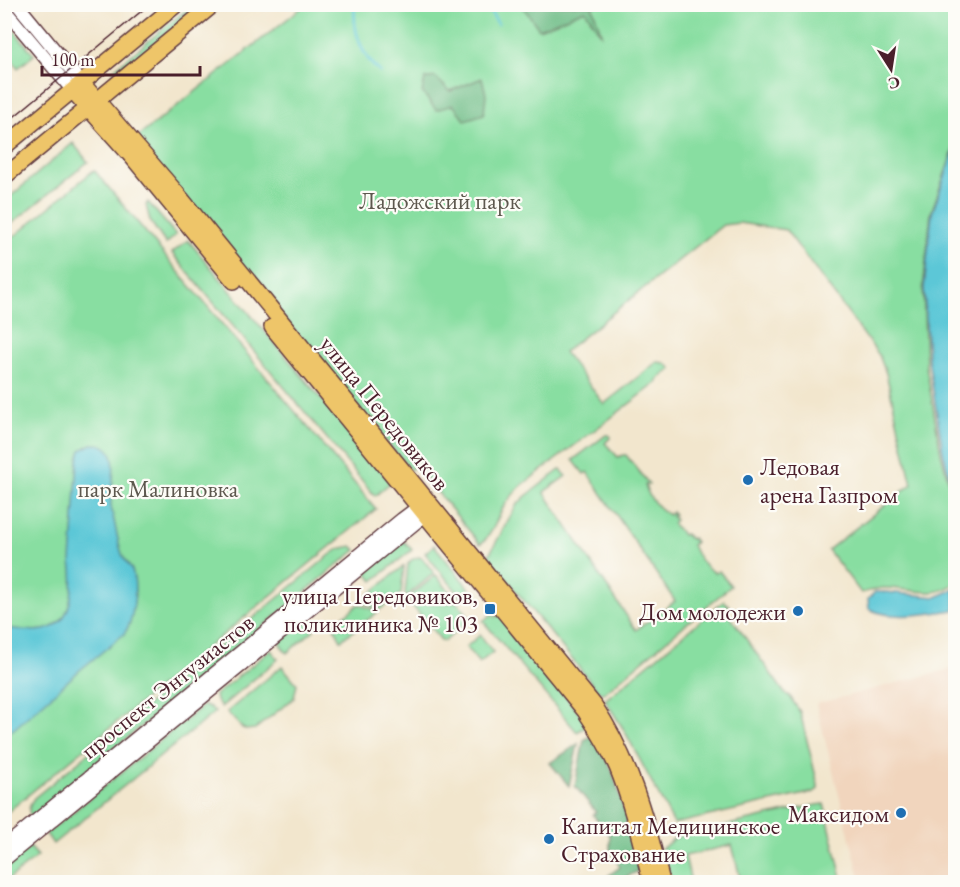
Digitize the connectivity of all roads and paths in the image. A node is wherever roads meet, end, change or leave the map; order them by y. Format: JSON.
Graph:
{"nodes":[{"id":1,"x":17,"y":4,"type":"edge"},
{"id":2,"x":177,"y":4,"type":"edge"},
{"id":3,"x":214,"y":4,"type":"edge"},
{"id":4,"x":4,"y":9,"type":"edge"},
{"id":5,"x":78,"y":87,"type":"junction"},
{"id":6,"x":93,"y":104,"type":"junction"},
{"id":7,"x":4,"y":147,"type":"edge"},
{"id":8,"x":4,"y":177,"type":"edge"},
{"id":9,"x":424,"y":508,"type":"junction"},
{"id":10,"x":4,"y":847,"type":"edge"},
{"id":11,"x":4,"y":860,"type":"edge"},
{"id":12,"x":651,"y":882,"type":"edge"},
{"id":13,"x":662,"y":882,"type":"edge"}],
"edges":[{"from":1,"to":5,"type":"street","name":"улица Передовиков"},
{"from":2,"to":5,"type":"main road"},
{"from":3,"to":6,"type":"main road"},
{"from":4,"to":5,"type":"street","name":"улица Передовиков"},
{"from":5,"to":6,"type":"main road","name":"улица Передовиков"},
{"from":5,"to":7,"type":"main road"},
{"from":6,"to":8,"type":"main road"},
{"from":6,"to":9,"type":"main road","name":"улица Передовиков"},
{"from":9,"to":10,"type":"street","name":"проспект Энтузиастов"},
{"from":9,"to":11,"type":"street","name":"проспект Энтузиастов"},
{"from":9,"to":12,"type":"main road","name":"улица Передовиков"},
{"from":9,"to":13,"type":"main road","name":"улица Передовиков"}]}
